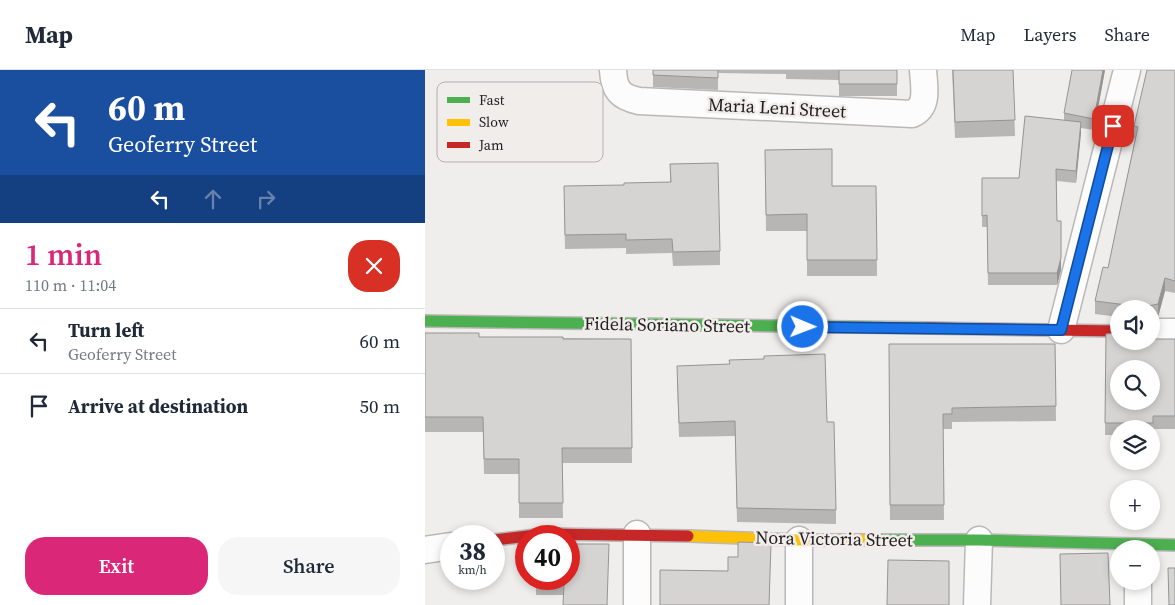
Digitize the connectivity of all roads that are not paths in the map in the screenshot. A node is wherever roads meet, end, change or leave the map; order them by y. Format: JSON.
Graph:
{"nodes":[{"id":1,"x":613,"y":70,"type":"edge"},
{"id":2,"x":923,"y":70,"type":"edge"},
{"id":3,"x":1127,"y":70,"type":"edge"},
{"id":4,"x":425,"y":321,"type":"edge"},
{"id":5,"x":1061,"y":330,"type":"junction"},
{"id":6,"x":1110,"y":331,"type":"edge"},
{"id":7,"x":1160,"y":332,"type":"edge"},
{"id":8,"x":1175,"y":332,"type":"edge"},
{"id":9,"x":637,"y":534,"type":"junction"},
{"id":10,"x":505,"y":539,"type":"edge"},
{"id":11,"x":799,"y":540,"type":"junction"},
{"id":12,"x":979,"y":540,"type":"junction"},
{"id":13,"x":1175,"y":545,"type":"edge"},
{"id":14,"x":1110,"y":546,"type":"edge"},
{"id":15,"x":1160,"y":546,"type":"edge"},
{"id":16,"x":440,"y":548,"type":"edge"},
{"id":17,"x":425,"y":550,"type":"edge"},
{"id":18,"x":1138,"y":590,"type":"edge"},
{"id":19,"x":637,"y":605,"type":"edge"},
{"id":20,"x":799,"y":605,"type":"edge"},
{"id":21,"x":977,"y":605,"type":"edge"},
{"id":22,"x":1138,"y":605,"type":"edge"}],
"edges":[{"from":1,"to":2,"type":"street","name":"Maria Leni Street"},
{"from":3,"to":5,"type":"street"},
{"from":4,"to":5,"type":"street","name":"Fidela Soriano Street"},
{"from":5,"to":6,"type":"street","name":"Fidela Soriano Street"},
{"from":7,"to":8,"type":"street"},
{"from":9,"to":10,"type":"street","name":"Nora Victoria Street"},
{"from":9,"to":11,"type":"street","name":"Nora Victoria Street"},
{"from":9,"to":19,"type":"street"},
{"from":11,"to":12,"type":"street","name":"Nora Victoria Street"},
{"from":11,"to":20,"type":"street"},
{"from":12,"to":14,"type":"street","name":"Nora Victoria Street"},
{"from":12,"to":21,"type":"street"},
{"from":13,"to":15,"type":"street","name":"Nora Victoria Street"},
{"from":16,"to":17,"type":"street"},
{"from":18,"to":22,"type":"street"}]}
